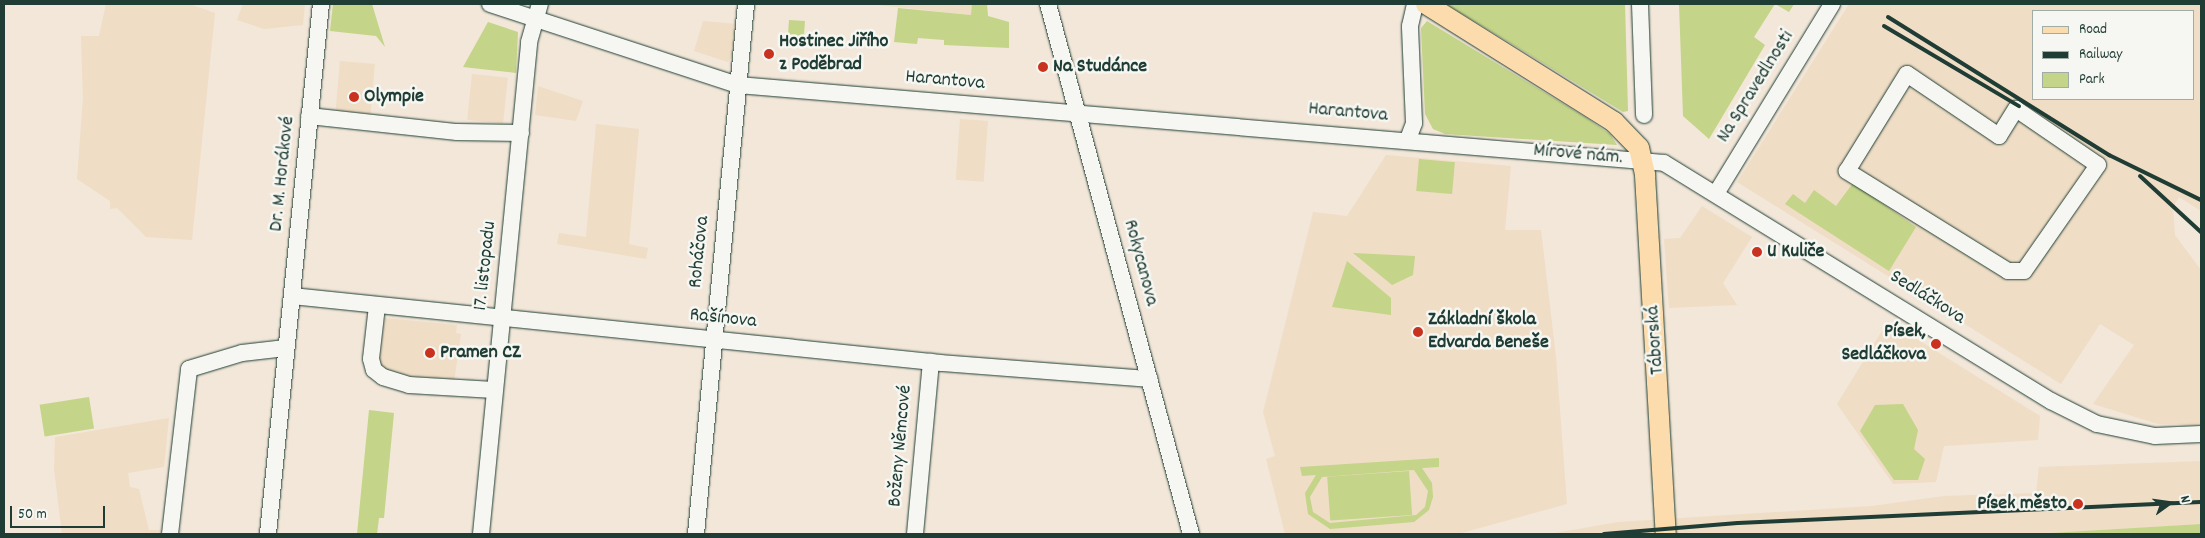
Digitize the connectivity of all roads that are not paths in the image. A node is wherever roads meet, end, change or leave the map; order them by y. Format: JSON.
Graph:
{"nodes":[{"id":1,"x":321,"y":4,"type":"edge"},
{"id":2,"x":490,"y":4,"type":"edge"},
{"id":3,"x":746,"y":4,"type":"edge"},
{"id":4,"x":1048,"y":4,"type":"edge"},
{"id":5,"x":1415,"y":4,"type":"edge"},
{"id":6,"x":1426,"y":4,"type":"edge"},
{"id":7,"x":1640,"y":4,"type":"edge"},
{"id":8,"x":1832,"y":4,"type":"edge"},
{"id":9,"x":539,"y":12,"type":"edge"},
{"id":10,"x":738,"y":84,"type":"junction"},
{"id":11,"x":1078,"y":112,"type":"junction"},
{"id":12,"x":1644,"y":115,"type":"dead end"},
{"id":13,"x":309,"y":116,"type":"junction"},
{"id":14,"x":521,"y":133,"type":"junction"},
{"id":15,"x":1408,"y":139,"type":"junction"},
{"id":16,"x":1643,"y":161,"type":"junction"},
{"id":17,"x":1848,"y":171,"type":"joint"},
{"id":18,"x":1716,"y":192,"type":"junction"},
{"id":19,"x":292,"y":296,"type":"junction"},
{"id":20,"x":377,"y":306,"type":"junction"},
{"id":21,"x":501,"y":319,"type":"junction"},
{"id":22,"x":713,"y":339,"type":"junction"},
{"id":23,"x":286,"y":348,"type":"junction"},
{"id":24,"x":930,"y":362,"type":"junction"},
{"id":25,"x":1149,"y":379,"type":"junction"},
{"id":26,"x":494,"y":390,"type":"junction"},
{"id":27,"x":2201,"y":434,"type":"edge"},
{"id":28,"x":1667,"y":529,"type":"edge"},
{"id":29,"x":170,"y":534,"type":"edge"},
{"id":30,"x":268,"y":534,"type":"edge"},
{"id":31,"x":481,"y":534,"type":"edge"},
{"id":32,"x":696,"y":534,"type":"edge"},
{"id":33,"x":915,"y":534,"type":"edge"},
{"id":34,"x":1191,"y":534,"type":"edge"}],
"edges":[{"from":1,"to":13,"type":"street","name":"Dr. M. Horákové"},
{"from":2,"to":9,"type":"street","name":"Harantova"},
{"from":3,"to":10,"type":"street","name":"Roháčova"},
{"from":4,"to":11,"type":"street","name":"Rokycanova"},
{"from":5,"to":15,"type":"street"},
{"from":6,"to":16,"type":"main road","name":"Mírové nám."},
{"from":7,"to":12,"type":"street"},
{"from":8,"to":18,"type":"street","name":"Na Spravedlnosti"},
{"from":9,"to":10,"type":"street","name":"Harantova"},
{"from":9,"to":14,"type":"street","name":"17. listopadu"},
{"from":10,"to":11,"type":"street","name":"Harantova"},
{"from":10,"to":22,"type":"street","name":"Roháčova"},
{"from":11,"to":15,"type":"street","name":"Harantova"},
{"from":11,"to":25,"type":"street","name":"Rokycanova"},
{"from":13,"to":14,"type":"street"},
{"from":13,"to":19,"type":"street","name":"Dr. M. Horákové"},
{"from":14,"to":21,"type":"street","name":"17. listopadu"},
{"from":15,"to":16,"type":"street","name":"Mírové nám."},
{"from":16,"to":18,"type":"street","name":"Sedláčkova"},
{"from":16,"to":28,"type":"main road","name":"Táborská"},
{"from":17,"to":17,"type":"street"},
{"from":18,"to":27,"type":"street","name":"Sedláčkova"},
{"from":19,"to":20,"type":"street","name":"Rašínova"},
{"from":19,"to":23,"type":"street","name":"Dr. M. Horákové"},
{"from":20,"to":21,"type":"street","name":"Rašínova"},
{"from":20,"to":26,"type":"street"},
{"from":21,"to":22,"type":"street","name":"Rašínova"},
{"from":21,"to":26,"type":"street","name":"17. listopadu"},
{"from":22,"to":24,"type":"street","name":"Rašínova"},
{"from":22,"to":32,"type":"street","name":"Roháčova"},
{"from":23,"to":29,"type":"street"},
{"from":23,"to":30,"type":"street","name":"Dr. M. Horákové"},
{"from":24,"to":25,"type":"street","name":"Rašínova"},
{"from":24,"to":33,"type":"street","name":"Boženy Němcové"},
{"from":25,"to":34,"type":"street","name":"Rokycanova"},
{"from":26,"to":31,"type":"street","name":"17. listopadu"}]}
